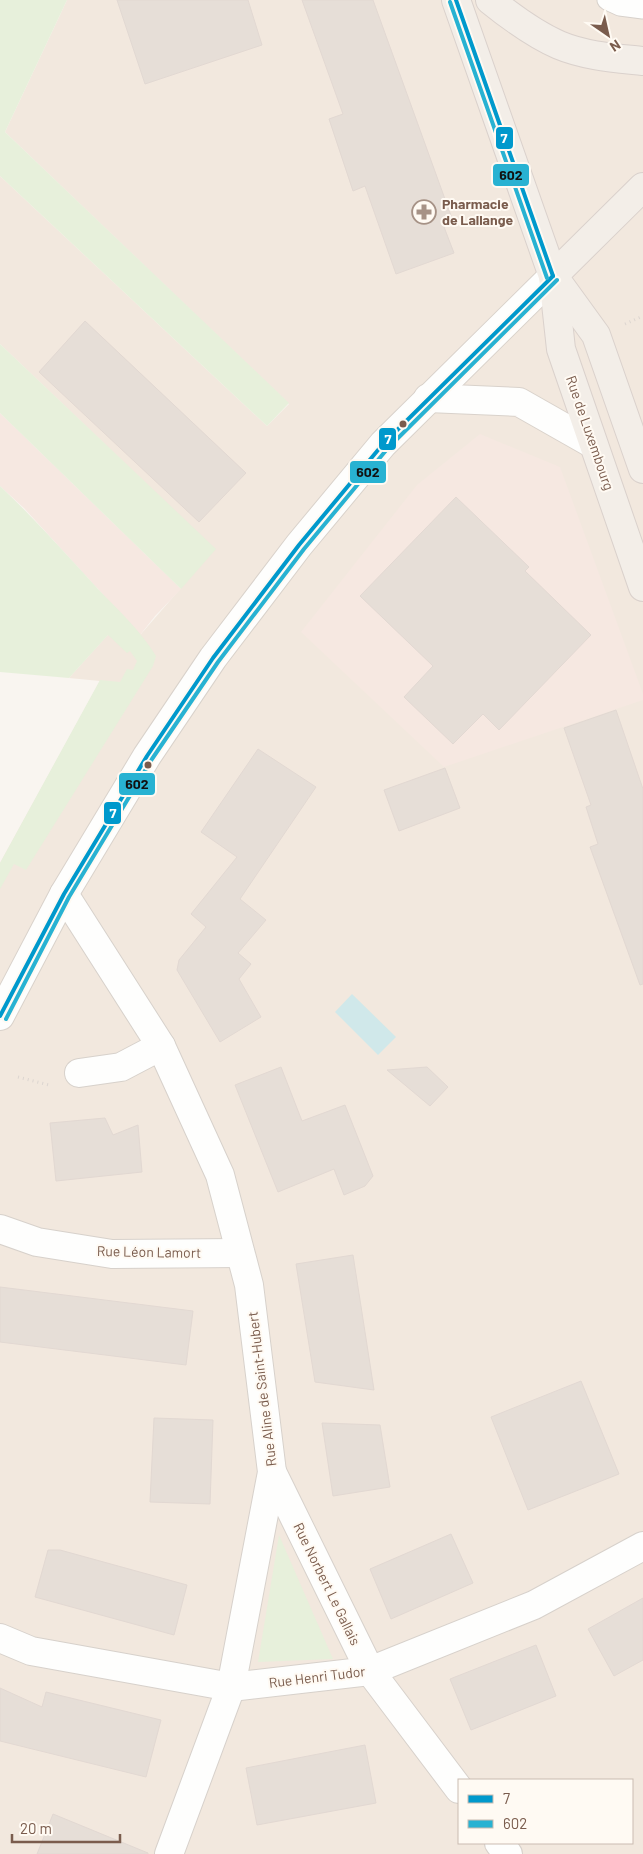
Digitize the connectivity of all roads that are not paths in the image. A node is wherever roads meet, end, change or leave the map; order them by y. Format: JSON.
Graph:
{"nodes":[{"id":1,"x":456,"y":0,"type":"edge"},
{"id":2,"x":490,"y":0,"type":"edge"},
{"id":3,"x":607,"y":0,"type":"edge"},
{"id":4,"x":643,"y":8,"type":"edge"},
{"id":5,"x":643,"y":61,"type":"edge"},
{"id":6,"x":643,"y":187,"type":"edge"},
{"id":7,"x":553,"y":276,"type":"junction"},
{"id":8,"x":428,"y":398,"type":"junction"},
{"id":9,"x":593,"y":444,"type":"junction"},
{"id":10,"x":643,"y":469,"type":"edge"},
{"id":11,"x":643,"y":586,"type":"edge"},
{"id":12,"x":64,"y":894,"type":"junction"},
{"id":13,"x":0,"y":1016,"type":"edge"},
{"id":14,"x":161,"y":1046,"type":"junction"},
{"id":15,"x":79,"y":1073,"type":"dead end"},
{"id":16,"x":0,"y":1229,"type":"edge"},
{"id":17,"x":240,"y":1253,"type":"junction"},
{"id":18,"x":272,"y":1472,"type":"junction"},
{"id":19,"x":643,"y":1546,"type":"edge"},
{"id":20,"x":0,"y":1638,"type":"edge"},
{"id":21,"x":370,"y":1671,"type":"junction"},
{"id":22,"x":231,"y":1687,"type":"junction"},
{"id":23,"x":458,"y":1788,"type":"edge"},
{"id":24,"x":500,"y":1844,"type":"edge"},
{"id":25,"x":169,"y":1854,"type":"edge"},
{"id":26,"x":508,"y":1854,"type":"edge"}],
"edges":[{"from":1,"to":7,"type":"main road","name":"Rue de Luxembourg"},
{"from":2,"to":5,"type":"main road"},
{"from":3,"to":4,"type":"lane"},
{"from":6,"to":7,"type":"main road"},
{"from":7,"to":8,"type":"street"},
{"from":7,"to":9,"type":"main road","name":"Rue de Luxembourg"},
{"from":7,"to":10,"type":"main road","name":"Rue de Luxembourg"},
{"from":8,"to":9,"type":"street"},
{"from":8,"to":12,"type":"street"},
{"from":9,"to":11,"type":"main road","name":"Rue de Luxembourg"},
{"from":12,"to":13,"type":"street"},
{"from":12,"to":14,"type":"street","name":"Rue Aline de Saint-Hubert"},
{"from":14,"to":15,"type":"street"},
{"from":14,"to":17,"type":"street","name":"Rue Aline de Saint-Hubert"},
{"from":16,"to":17,"type":"street","name":"Rue Léon Lamort"},
{"from":17,"to":18,"type":"street","name":"Rue Aline de Saint-Hubert"},
{"from":18,"to":21,"type":"street","name":"Rue Norbert Le Gallais"},
{"from":18,"to":22,"type":"street","name":"Rue Aline de Saint-Hubert"},
{"from":19,"to":21,"type":"street","name":"Rue Henri Tudor"},
{"from":20,"to":22,"type":"street","name":"Rue Henri Tudor"},
{"from":21,"to":22,"type":"street","name":"Rue Henri Tudor"},
{"from":21,"to":23,"type":"street","name":"Rue Norbert Le Gallais"},
{"from":22,"to":25,"type":"street","name":"Rue Aline de Saint-Hubert"},
{"from":24,"to":26,"type":"street"}]}
